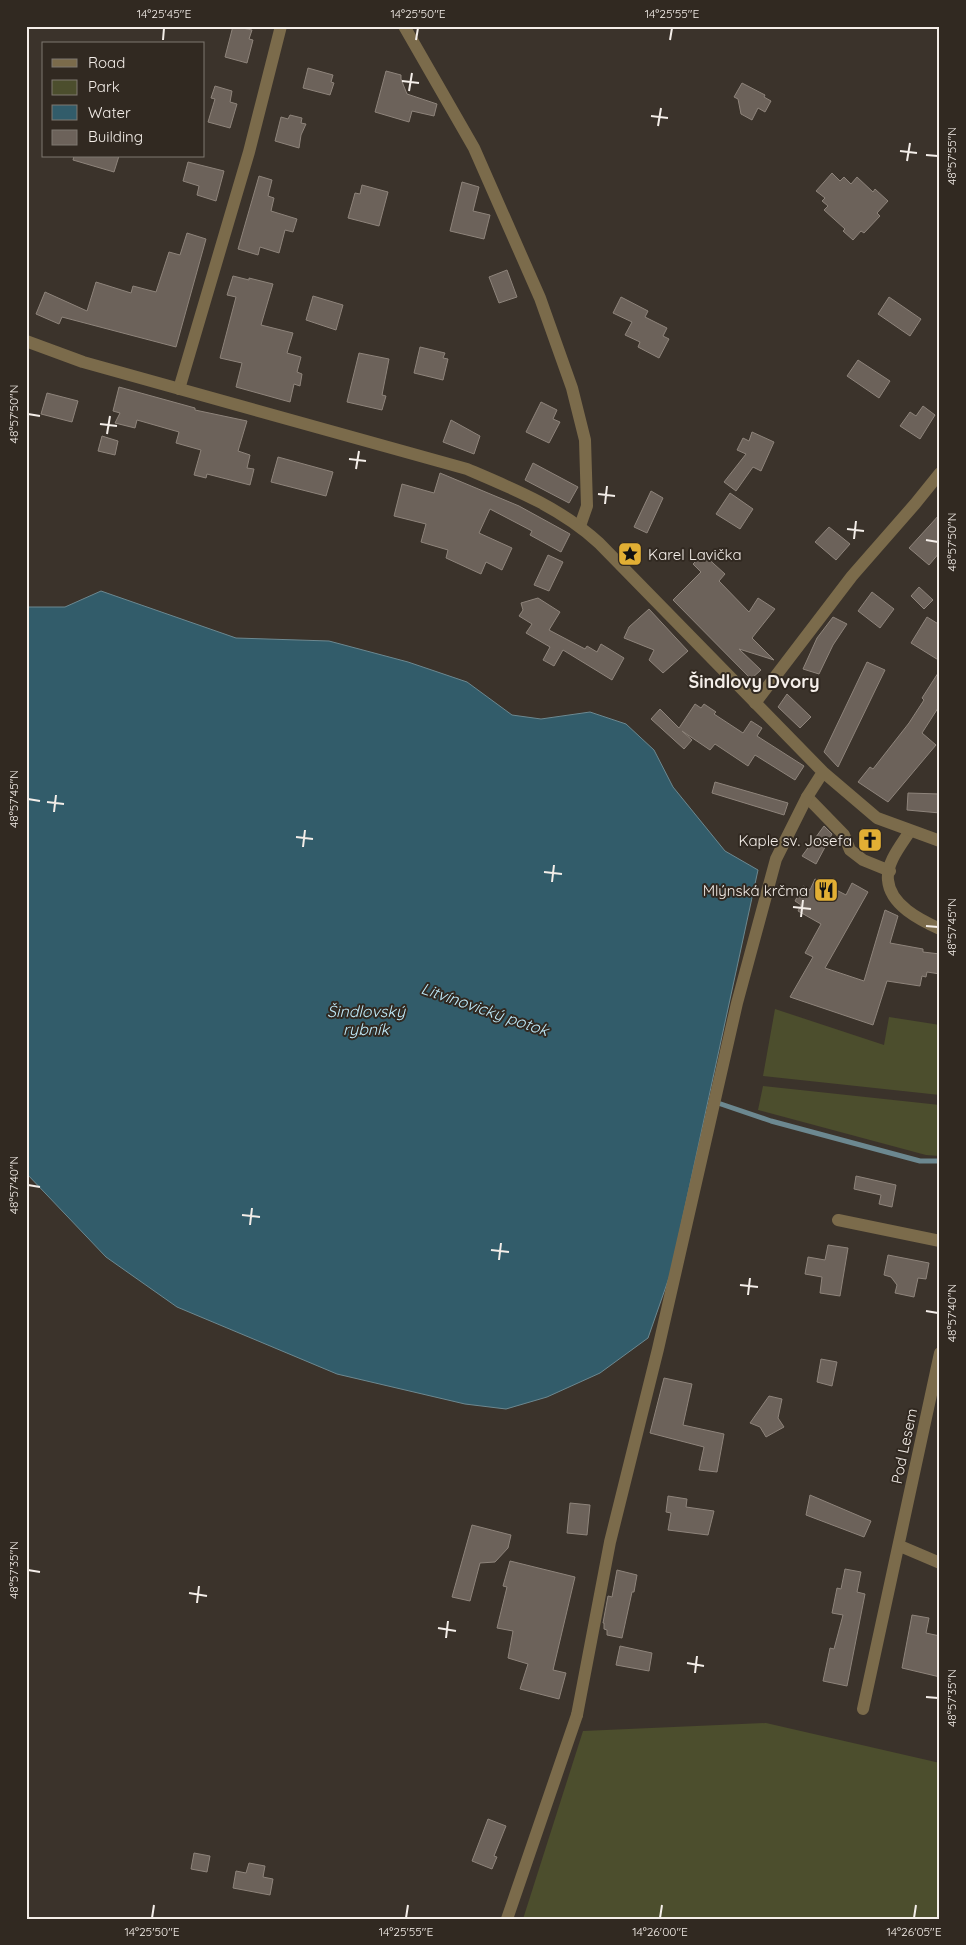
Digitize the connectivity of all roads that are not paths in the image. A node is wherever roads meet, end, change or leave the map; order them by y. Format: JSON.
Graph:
{"nodes":[{"id":1,"x":281,"y":26,"type":"edge"},
{"id":2,"x":404,"y":26,"type":"edge"},
{"id":3,"x":26,"y":342,"type":"edge"},
{"id":4,"x":179,"y":389,"type":"junction"},
{"id":5,"x":940,"y":473,"type":"edge"},
{"id":6,"x":580,"y":526,"type":"junction"},
{"id":7,"x":755,"y":703,"type":"junction"},
{"id":8,"x":823,"y":772,"type":"junction"},
{"id":9,"x":807,"y":797,"type":"junction"},
{"id":10,"x":910,"y":831,"type":"junction"},
{"id":11,"x":940,"y":841,"type":"edge"},
{"id":12,"x":890,"y":871,"type":"junction"},
{"id":13,"x":940,"y":930,"type":"edge"},
{"id":14,"x":838,"y":1220,"type":"dead end"},
{"id":15,"x":940,"y":1241,"type":"edge"},
{"id":16,"x":940,"y":1353,"type":"edge"},
{"id":17,"x":900,"y":1546,"type":"junction"},
{"id":18,"x":940,"y":1563,"type":"edge"},
{"id":19,"x":863,"y":1709,"type":"dead end"},
{"id":20,"x":507,"y":1919,"type":"edge"}],
"edges":[{"from":1,"to":4,"type":"street"},
{"from":2,"to":6,"type":"street"},
{"from":3,"to":4,"type":"street"},
{"from":4,"to":6,"type":"street"},
{"from":5,"to":7,"type":"street"},
{"from":6,"to":7,"type":"street"},
{"from":7,"to":8,"type":"street"},
{"from":8,"to":9,"type":"street"},
{"from":8,"to":10,"type":"street"},
{"from":9,"to":12,"type":"street"},
{"from":9,"to":20,"type":"street"},
{"from":10,"to":11,"type":"street"},
{"from":10,"to":12,"type":"street"},
{"from":12,"to":13,"type":"street"},
{"from":14,"to":15,"type":"street"},
{"from":16,"to":17,"type":"street","name":"Pod Lesem"},
{"from":17,"to":18,"type":"street"},
{"from":17,"to":19,"type":"street","name":"Pod Lesem"}]}
